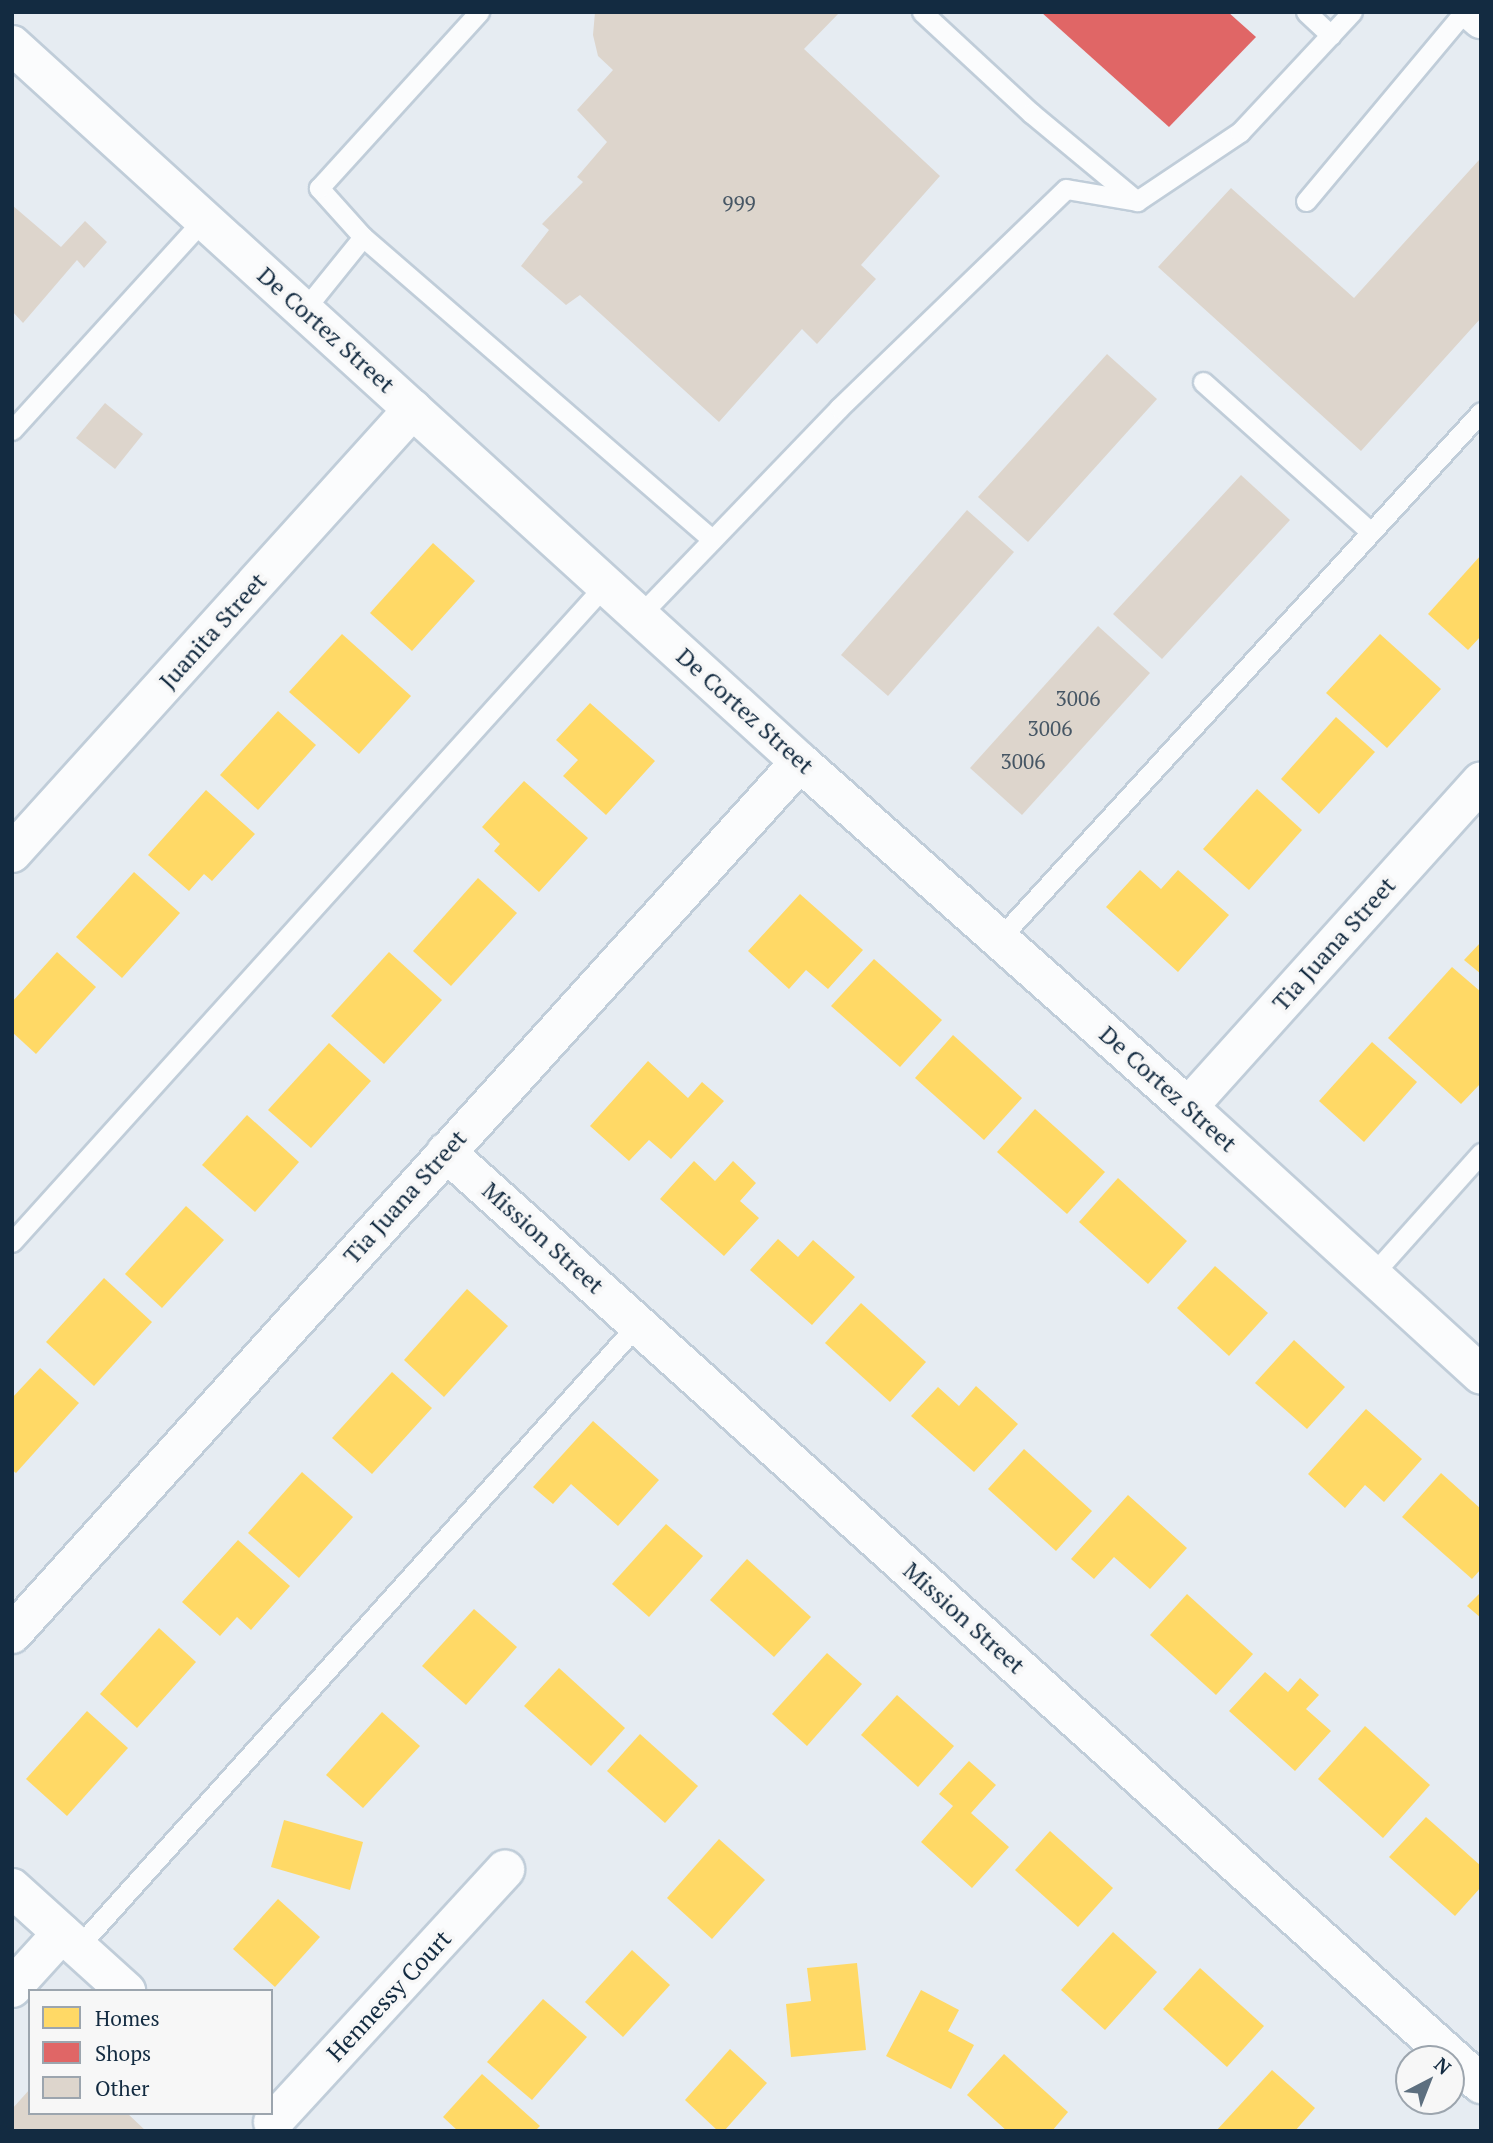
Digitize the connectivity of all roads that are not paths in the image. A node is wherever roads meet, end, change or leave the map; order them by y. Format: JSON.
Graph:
{"nodes":[{"id":1,"x":479,"y":12,"type":"edge"},
{"id":2,"x":922,"y":12,"type":"edge"},
{"id":3,"x":1306,"y":12,"type":"edge"},
{"id":4,"x":1352,"y":12,"type":"edge"},
{"id":5,"x":1464,"y":12,"type":"edge"},
{"id":6,"x":1473,"y":12,"type":"edge"},
{"id":7,"x":1481,"y":19,"type":"edge"},
{"id":8,"x":1331,"y":35,"type":"junction"},
{"id":9,"x":12,"y":45,"type":"edge"},
{"id":10,"x":1137,"y":201,"type":"junction"},
{"id":11,"x":1306,"y":201,"type":"dead end"},
{"id":12,"x":204,"y":219,"type":"junction"},
{"id":13,"x":363,"y":237,"type":"junction"},
{"id":14,"x":304,"y":310,"type":"junction"},
{"id":15,"x":1203,"y":382,"type":"dead end"},
{"id":16,"x":413,"y":409,"type":"junction"},
{"id":17,"x":1481,"y":412,"type":"edge"},
{"id":18,"x":12,"y":430,"type":"edge"},
{"id":19,"x":1371,"y":532,"type":"junction"},
{"id":20,"x":712,"y":539,"type":"junction"},
{"id":21,"x":607,"y":584,"type":"junction"},
{"id":22,"x":640,"y":615,"type":"junction"},
{"id":23,"x":800,"y":762,"type":"junction"},
{"id":24,"x":1481,"y":782,"type":"edge"},
{"id":25,"x":12,"y":853,"type":"edge"},
{"id":26,"x":999,"y":939,"type":"junction"},
{"id":27,"x":1188,"y":1107,"type":"junction"},
{"id":28,"x":446,"y":1152,"type":"junction"},
{"id":29,"x":1481,"y":1153,"type":"edge"},
{"id":30,"x":12,"y":1242,"type":"edge"},
{"id":31,"x":1372,"y":1275,"type":"junction"},
{"id":32,"x":638,"y":1324,"type":"junction"},
{"id":33,"x":1481,"y":1375,"type":"edge"},
{"id":34,"x":12,"y":1634,"type":"edge"},
{"id":35,"x":505,"y":1870,"type":"dead end"},
{"id":36,"x":12,"y":1888,"type":"edge"},
{"id":37,"x":70,"y":1940,"type":"junction"},
{"id":38,"x":12,"y":1988,"type":"edge"},
{"id":39,"x":124,"y":1989,"type":"edge"},
{"id":40,"x":1481,"y":2084,"type":"edge"},
{"id":41,"x":273,"y":2122,"type":"edge"}],
"edges":[{"from":1,"to":13,"type":"lane"},
{"from":2,"to":10,"type":"lane"},
{"from":3,"to":8,"type":"lane"},
{"from":4,"to":8,"type":"lane"},
{"from":5,"to":11,"type":"lane"},
{"from":6,"to":7,"type":"street"},
{"from":8,"to":10,"type":"lane"},
{"from":9,"to":12,"type":"street","name":"De Cortez Street"},
{"from":10,"to":20,"type":"lane"},
{"from":12,"to":14,"type":"street","name":"De Cortez Street"},
{"from":12,"to":18,"type":"lane"},
{"from":13,"to":14,"type":"lane"},
{"from":13,"to":20,"type":"lane"},
{"from":14,"to":16,"type":"street","name":"De Cortez Street"},
{"from":15,"to":19,"type":"lane"},
{"from":16,"to":21,"type":"street","name":"De Cortez Street"},
{"from":16,"to":25,"type":"street","name":"Juanita Street"},
{"from":17,"to":19,"type":"lane"},
{"from":19,"to":26,"type":"lane"},
{"from":20,"to":22,"type":"lane"},
{"from":21,"to":22,"type":"street","name":"De Cortez Street"},
{"from":21,"to":30,"type":"lane"},
{"from":22,"to":23,"type":"street","name":"De Cortez Street"},
{"from":23,"to":26,"type":"street","name":"De Cortez Street"},
{"from":23,"to":28,"type":"street","name":"Tia Juana Street"},
{"from":24,"to":27,"type":"street","name":"Tia Juana Street"},
{"from":26,"to":27,"type":"street","name":"De Cortez Street"},
{"from":27,"to":31,"type":"street","name":"De Cortez Street"},
{"from":28,"to":32,"type":"street","name":"Mission Street"},
{"from":28,"to":34,"type":"street","name":"Tia Juana Street"},
{"from":29,"to":31,"type":"lane"},
{"from":31,"to":33,"type":"street","name":"De Cortez Street"},
{"from":32,"to":37,"type":"lane"},
{"from":32,"to":40,"type":"street","name":"Mission Street"},
{"from":35,"to":41,"type":"street","name":"Hennessy Court"},
{"from":36,"to":37,"type":"street"},
{"from":37,"to":38,"type":"street"},
{"from":37,"to":39,"type":"street"}]}
